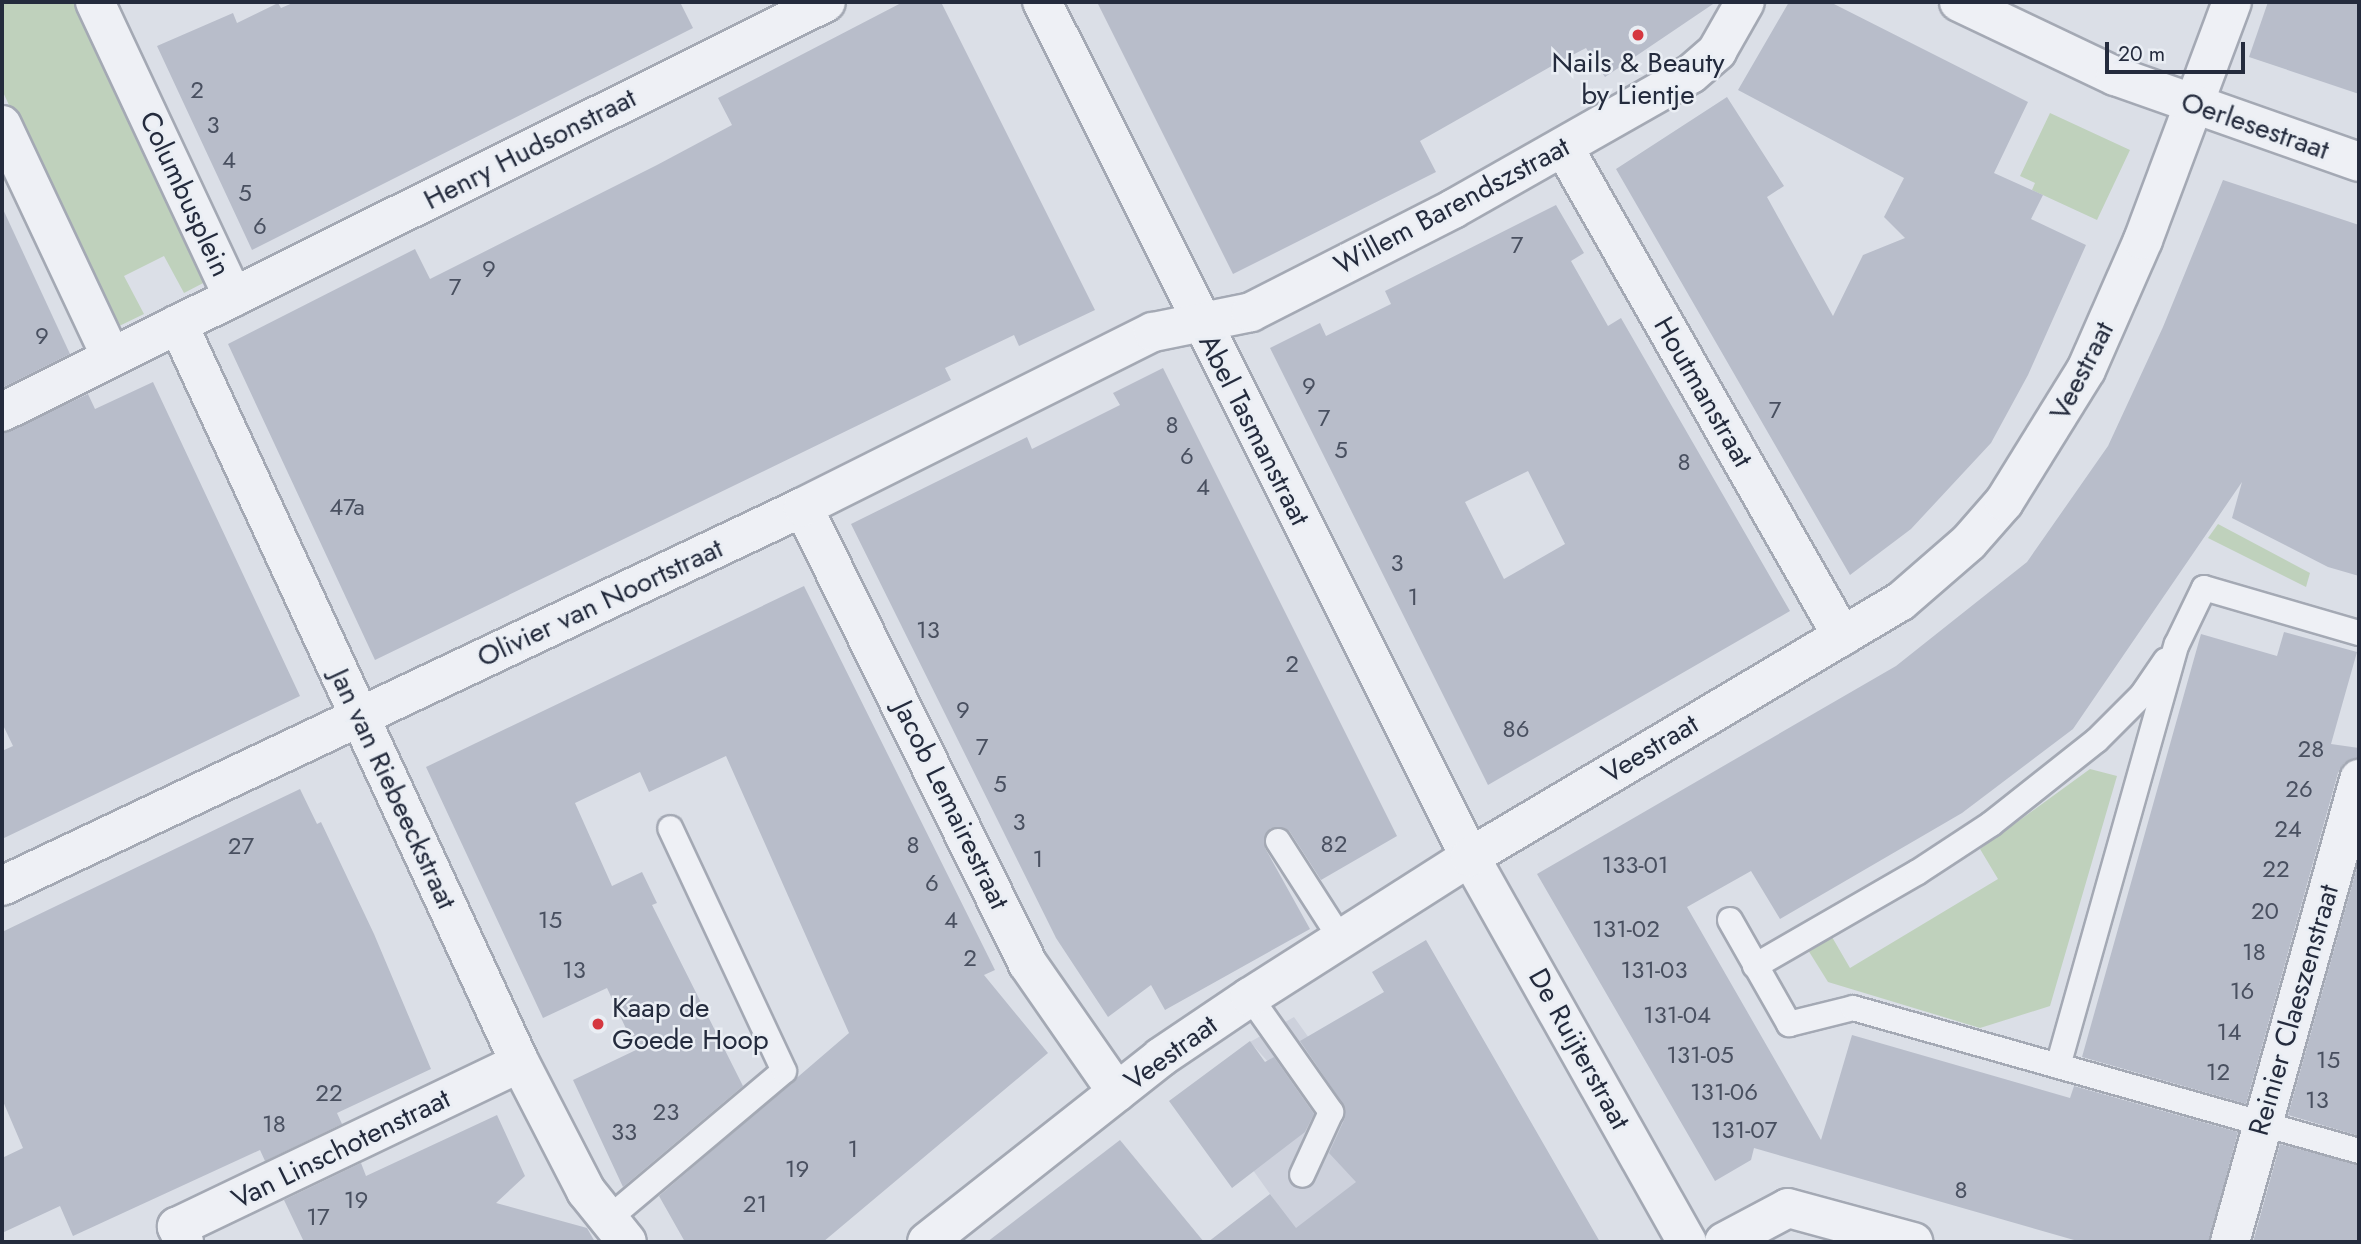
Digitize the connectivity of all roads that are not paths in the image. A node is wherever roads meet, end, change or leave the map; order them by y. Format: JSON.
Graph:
{"nodes":[{"id":1,"x":95,"y":2,"type":"edge"},
{"id":2,"x":826,"y":2,"type":"edge"},
{"id":3,"x":1041,"y":2,"type":"edge"},
{"id":4,"x":1745,"y":2,"type":"edge"},
{"id":5,"x":1959,"y":2,"type":"edge"},
{"id":6,"x":2232,"y":2,"type":"edge"},
{"id":7,"x":2196,"y":106,"type":"junction"},
{"id":8,"x":2,"y":125,"type":"edge"},
{"id":9,"x":1564,"y":148,"type":"junction"},
{"id":10,"x":2359,"y":162,"type":"edge"},
{"id":11,"x":233,"y":297,"type":"junction"},
{"id":12,"x":1198,"y":320,"type":"junction"},
{"id":13,"x":178,"y":324,"type":"junction"},
{"id":14,"x":111,"y":357,"type":"junction"},
{"id":15,"x":2,"y":412,"type":"edge"},
{"id":16,"x":803,"y":507,"type":"junction"},
{"id":17,"x":2359,"y":633,"type":"edge"},
{"id":18,"x":1842,"y":636,"type":"junction"},
{"id":19,"x":2178,"y":644,"type":"junction"},
{"id":20,"x":360,"y":716,"type":"junction"},
{"id":21,"x":2359,"y":779,"type":"edge"},
{"id":22,"x":670,"y":828,"type":"dead end"},
{"id":23,"x":1278,"y":841,"type":"dead end"},
{"id":24,"x":1470,"y":857,"type":"junction"},
{"id":25,"x":2,"y":886,"type":"edge"},
{"id":26,"x":1730,"y":920,"type":"dead end"},
{"id":27,"x":1341,"y":939,"type":"junction"},
{"id":28,"x":1755,"y":966,"type":"junction"},
{"id":29,"x":1250,"y":997,"type":"junction"},
{"id":30,"x":520,"y":1063,"type":"junction"},
{"id":31,"x":2058,"y":1066,"type":"junction"},
{"id":32,"x":1117,"y":1092,"type":"junction"},
{"id":33,"x":2262,"y":1124,"type":"junction"},
{"id":34,"x":2359,"y":1151,"type":"edge"},
{"id":35,"x":1302,"y":1175,"type":"dead end"},
{"id":36,"x":617,"y":1231,"type":"edge"},
{"id":37,"x":184,"y":1242,"type":"edge"},
{"id":38,"x":927,"y":1242,"type":"edge"},
{"id":39,"x":1687,"y":1242,"type":"edge"},
{"id":40,"x":1724,"y":1242,"type":"edge"},
{"id":41,"x":1913,"y":1242,"type":"edge"},
{"id":42,"x":2230,"y":1242,"type":"edge"}],
"edges":[{"from":1,"to":11,"type":"street","name":"Columbusplein"},
{"from":2,"to":11,"type":"street","name":"Henry Hudsonstraat"},
{"from":3,"to":12,"type":"street","name":"Abel Tasmanstraat"},
{"from":4,"to":9,"type":"street","name":"Willem Barendszstraat"},
{"from":5,"to":7,"type":"street","name":"Oerlesestraat"},
{"from":6,"to":7,"type":"street","name":"Veestraat"},
{"from":7,"to":10,"type":"street","name":"Oerlesestraat"},
{"from":7,"to":18,"type":"street","name":"Veestraat"},
{"from":8,"to":14,"type":"street"},
{"from":9,"to":12,"type":"street","name":"Willem Barendszstraat"},
{"from":9,"to":18,"type":"street","name":"Houtmanstraat"},
{"from":11,"to":13,"type":"street","name":"Columbusplein"},
{"from":12,"to":16,"type":"street","name":"Olivier van Noortstraat"},
{"from":12,"to":24,"type":"street","name":"Abel Tasmanstraat"},
{"from":13,"to":14,"type":"street","name":"Columbusplein"},
{"from":13,"to":20,"type":"street","name":"Jan van Riebeeckstraat"},
{"from":14,"to":15,"type":"street","name":"Columbusplein"},
{"from":16,"to":20,"type":"street","name":"Olivier van Noortstraat"},
{"from":16,"to":32,"type":"street","name":"Jacob Lemairestraat"},
{"from":17,"to":19,"type":"lane"},
{"from":18,"to":24,"type":"street","name":"Veestraat"},
{"from":19,"to":28,"type":"lane"},
{"from":19,"to":31,"type":"lane"},
{"from":20,"to":25,"type":"street","name":"Olivier van Noortstraat"},
{"from":20,"to":30,"type":"street","name":"Jan van Riebeeckstraat"},
{"from":21,"to":33,"type":"street","name":"Reinier Claeszenstraat"},
{"from":22,"to":36,"type":"lane"},
{"from":23,"to":27,"type":"lane"},
{"from":24,"to":27,"type":"street","name":"Veestraat"},
{"from":24,"to":39,"type":"street","name":"De Ruijterstraat"},
{"from":26,"to":28,"type":"lane"},
{"from":27,"to":29,"type":"street","name":"Veestraat"},
{"from":28,"to":31,"type":"lane"},
{"from":29,"to":32,"type":"street","name":"Veestraat"},
{"from":29,"to":35,"type":"lane"},
{"from":30,"to":36,"type":"street","name":"Jan van Riebeeckstraat"},
{"from":30,"to":37,"type":"street","name":"Van Linschotenstraat"},
{"from":31,"to":33,"type":"lane"},
{"from":32,"to":38,"type":"street","name":"Veestraat"},
{"from":33,"to":34,"type":"lane"},
{"from":33,"to":42,"type":"street","name":"Reinier Claeszenstraat"},
{"from":40,"to":41,"type":"street"}]}
